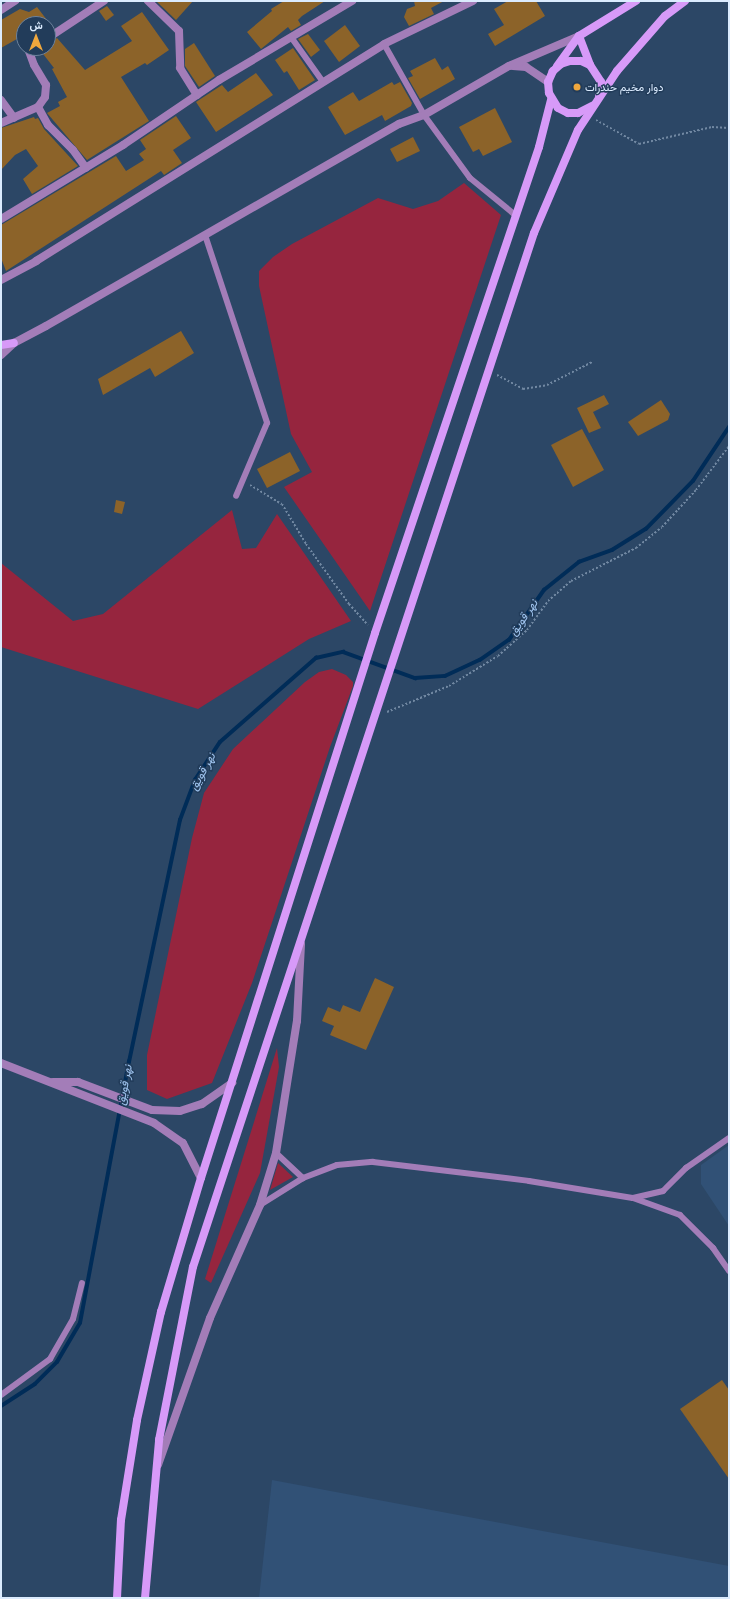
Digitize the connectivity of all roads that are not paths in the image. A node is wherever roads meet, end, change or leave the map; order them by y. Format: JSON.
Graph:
{"nodes":[{"id":1,"x":15,"y":1,"type":"edge"},
{"id":2,"x":104,"y":1,"type":"edge"},
{"id":3,"x":148,"y":1,"type":"edge"},
{"id":4,"x":352,"y":1,"type":"edge"},
{"id":5,"x":473,"y":1,"type":"edge"},
{"id":6,"x":636,"y":1,"type":"edge"},
{"id":7,"x":685,"y":1,"type":"edge"},
{"id":8,"x":1,"y":10,"type":"edge"},
{"id":9,"x":56,"y":33,"type":"edge"},
{"id":10,"x":579,"y":36,"type":"junction"},
{"id":11,"x":291,"y":37,"type":"junction"},
{"id":12,"x":384,"y":44,"type":"junction"},
{"id":13,"x":32,"y":56,"type":"edge"},
{"id":14,"x":590,"y":65,"type":"junction"},
{"id":15,"x":509,"y":66,"type":"junction"},
{"id":16,"x":553,"y":71,"type":"junction"},
{"id":17,"x":323,"y":82,"type":"junction"},
{"id":18,"x":548,"y":82,"type":"junction"},
{"id":19,"x":197,"y":95,"type":"junction"},
{"id":20,"x":1,"y":100,"type":"edge"},
{"id":21,"x":551,"y":100,"type":"junction"},
{"id":22,"x":596,"y":102,"type":"junction"},
{"id":23,"x":38,"y":106,"type":"junction"},
{"id":24,"x":424,"y":114,"type":"junction"},
{"id":25,"x":14,"y":118,"type":"junction"},
{"id":26,"x":1,"y":124,"type":"edge"},
{"id":27,"x":86,"y":168,"type":"junction"},
{"id":28,"x":514,"y":214,"type":"junction"},
{"id":29,"x":1,"y":220,"type":"edge"},
{"id":30,"x":205,"y":235,"type":"junction"},
{"id":31,"x":1,"y":280,"type":"edge"},
{"id":32,"x":14,"y":343,"type":"junction"},
{"id":33,"x":1,"y":345,"type":"edge"},
{"id":34,"x":1,"y":355,"type":"edge"},
{"id":35,"x":236,"y":496,"type":"dead end"},
{"id":36,"x":301,"y":941,"type":"junction"},
{"id":37,"x":1,"y":1063,"type":"edge"},
{"id":38,"x":48,"y":1081,"type":"junction"},
{"id":39,"x":232,"y":1083,"type":"junction"},
{"id":40,"x":729,"y":1138,"type":"edge"},
{"id":41,"x":276,"y":1153,"type":"junction"},
{"id":42,"x":201,"y":1178,"type":"junction"},
{"id":43,"x":303,"y":1178,"type":"junction"},
{"id":44,"x":633,"y":1198,"type":"junction"},
{"id":45,"x":260,"y":1204,"type":"junction"},
{"id":46,"x":729,"y":1271,"type":"edge"},
{"id":47,"x":82,"y":1283,"type":"dead end"},
{"id":48,"x":1,"y":1395,"type":"edge"},
{"id":49,"x":156,"y":1472,"type":"junction"},
{"id":50,"x":117,"y":1598,"type":"edge"},
{"id":51,"x":145,"y":1598,"type":"edge"}],
"edges":[{"from":1,"to":8,"type":"street"},
{"from":2,"to":9,"type":"street"},
{"from":3,"to":19,"type":"street"},
{"from":4,"to":11,"type":"street"},
{"from":5,"to":12,"type":"street"},
{"from":6,"to":10,"type":"main road"},
{"from":7,"to":22,"type":"main road"},
{"from":10,"to":14,"type":"main road"},
{"from":10,"to":15,"type":"street"},
{"from":10,"to":16,"type":"main road"},
{"from":11,"to":17,"type":"lane"},
{"from":11,"to":19,"type":"street"},
{"from":12,"to":17,"type":"street"},
{"from":12,"to":24,"type":"lane"},
{"from":13,"to":23,"type":"street"},
{"from":14,"to":16,"type":"main road"},
{"from":14,"to":22,"type":"main road"},
{"from":15,"to":18,"type":"street"},
{"from":15,"to":24,"type":"street"},
{"from":16,"to":18,"type":"main road"},
{"from":17,"to":31,"type":"street"},
{"from":18,"to":21,"type":"main road"},
{"from":19,"to":27,"type":"street"},
{"from":20,"to":25,"type":"street"},
{"from":21,"to":22,"type":"main road"},
{"from":21,"to":28,"type":"main road"},
{"from":22,"to":36,"type":"main road"},
{"from":23,"to":25,"type":"street"},
{"from":23,"to":27,"type":"street"},
{"from":24,"to":28,"type":"lane"},
{"from":24,"to":30,"type":"street"},
{"from":25,"to":26,"type":"street"},
{"from":27,"to":29,"type":"street"},
{"from":28,"to":39,"type":"main road"},
{"from":30,"to":32,"type":"street"},
{"from":30,"to":35,"type":"lane"},
{"from":32,"to":33,"type":"main road"},
{"from":32,"to":34,"type":"street"},
{"from":36,"to":41,"type":"street"},
{"from":36,"to":49,"type":"main road"},
{"from":37,"to":38,"type":"street"},
{"from":38,"to":39,"type":"street"},
{"from":38,"to":42,"type":"street"},
{"from":39,"to":42,"type":"main road"},
{"from":40,"to":44,"type":"lane"},
{"from":41,"to":43,"type":"lane"},
{"from":41,"to":45,"type":"street"},
{"from":42,"to":50,"type":"main road"},
{"from":43,"to":44,"type":"lane"},
{"from":43,"to":45,"type":"lane"},
{"from":44,"to":46,"type":"lane"},
{"from":45,"to":49,"type":"street"},
{"from":47,"to":48,"type":"lane"},
{"from":49,"to":51,"type":"main road"}]}
